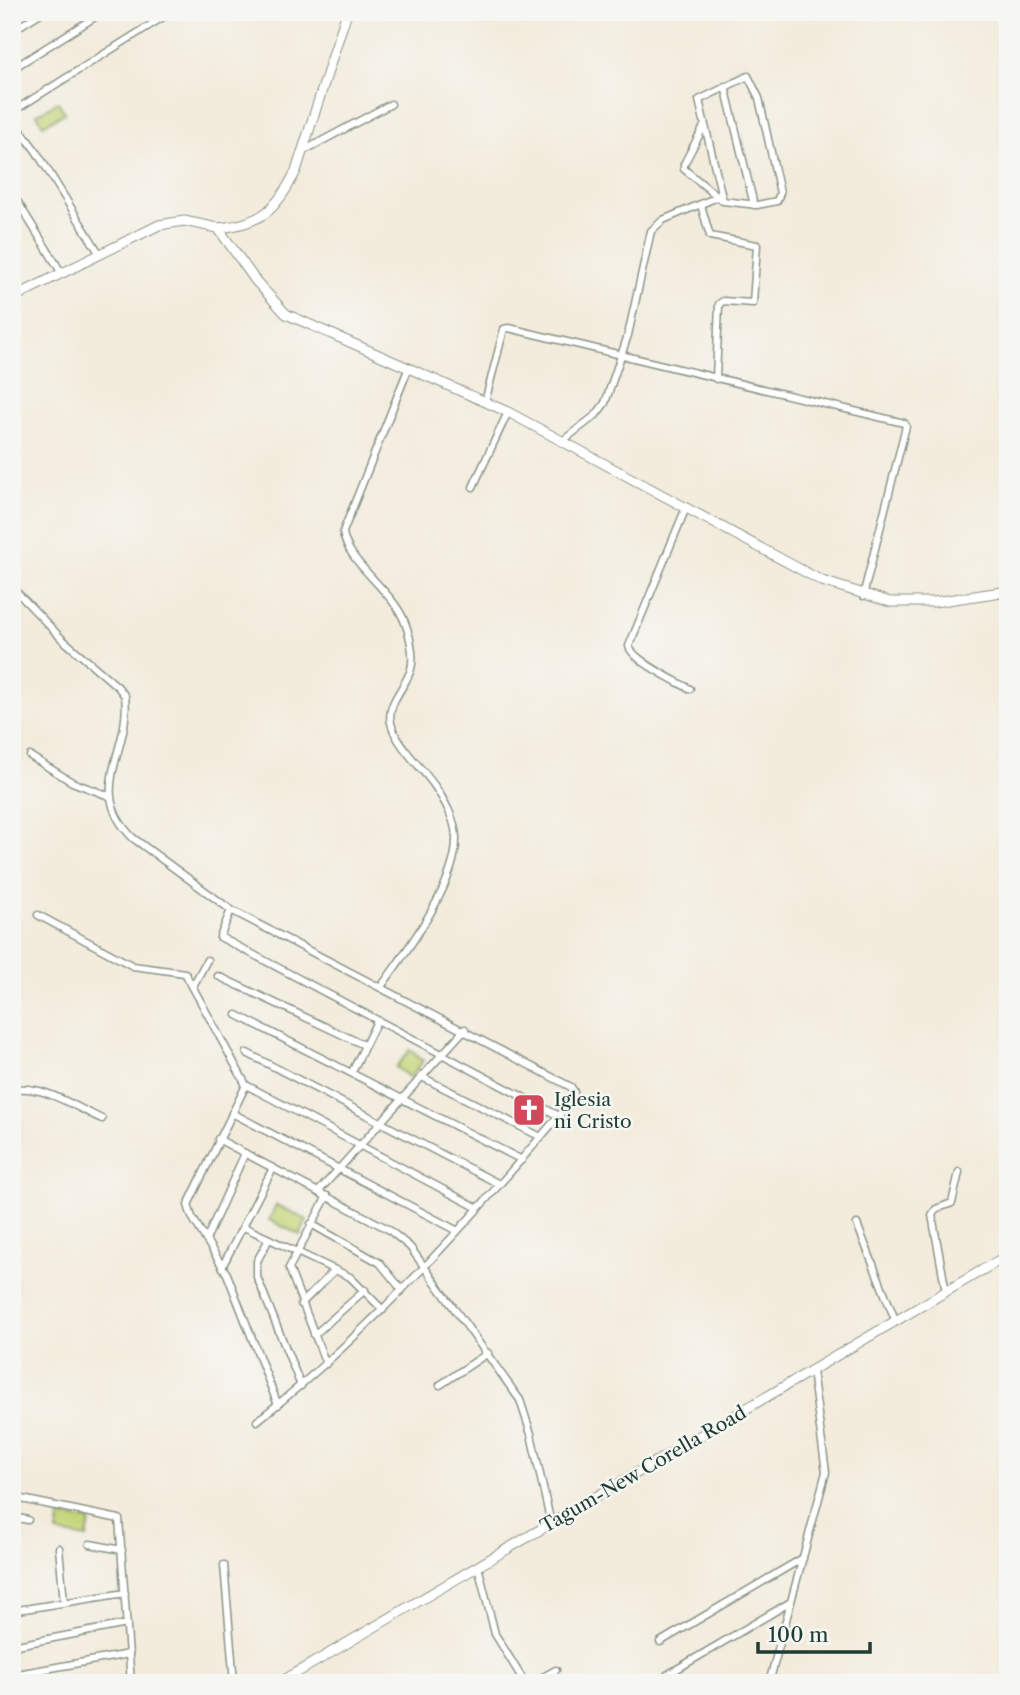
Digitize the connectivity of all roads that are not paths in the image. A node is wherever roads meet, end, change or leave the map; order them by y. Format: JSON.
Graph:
{"nodes":[{"id":1,"x":42,"y":12,"type":"edge"},
{"id":2,"x":103,"y":12,"type":"edge"},
{"id":3,"x":171,"y":12,"type":"edge"},
{"id":4,"x":347,"y":12,"type":"edge"},
{"id":5,"x":12,"y":31,"type":"edge"},
{"id":6,"x":12,"y":69,"type":"edge"},
{"id":7,"x":724,"y":86,"type":"junction"},
{"id":8,"x":391,"y":104,"type":"dead end"},
{"id":9,"x":12,"y":112,"type":"edge"},
{"id":10,"x":12,"y":119,"type":"edge"},
{"id":11,"x":704,"y":127,"type":"junction"},
{"id":12,"x":302,"y":151,"type":"junction"},
{"id":13,"x":14,"y":196,"type":"dead end"},
{"id":14,"x":715,"y":198,"type":"junction"},
{"id":15,"x":723,"y":201,"type":"junction"},
{"id":16,"x":701,"y":205,"type":"junction"},
{"id":17,"x":754,"y":205,"type":"junction"},
{"id":18,"x":218,"y":228,"type":"junction"},
{"id":19,"x":99,"y":253,"type":"junction"},
{"id":20,"x":61,"y":272,"type":"junction"},
{"id":21,"x":12,"y":298,"type":"edge"},
{"id":22,"x":622,"y":353,"type":"junction"},
{"id":23,"x":409,"y":367,"type":"junction"},
{"id":24,"x":716,"y":379,"type":"junction"},
{"id":25,"x":485,"y":402,"type":"junction"},
{"id":26,"x":508,"y":412,"type":"junction"},
{"id":27,"x":561,"y":442,"type":"junction"},
{"id":28,"x":474,"y":487,"type":"dead end"},
{"id":29,"x":685,"y":510,"type":"junction"},
{"id":30,"x":12,"y":587,"type":"edge"},
{"id":31,"x":1008,"y":592,"type":"edge"},
{"id":32,"x":863,"y":596,"type":"junction"},
{"id":33,"x":690,"y":689,"type":"dead end"},
{"id":34,"x":30,"y":756,"type":"dead end"},
{"id":35,"x":109,"y":796,"type":"junction"},
{"id":36,"x":231,"y":910,"type":"junction"},
{"id":37,"x":38,"y":915,"type":"dead end"},
{"id":38,"x":207,"y":960,"type":"dead end"},
{"id":39,"x":218,"y":976,"type":"dead end"},
{"id":40,"x":193,"y":986,"type":"junction"},
{"id":41,"x":381,"y":987,"type":"junction"},
{"id":42,"x":237,"y":1015,"type":"dead end"},
{"id":43,"x":377,"y":1021,"type":"junction"},
{"id":44,"x":465,"y":1029,"type":"junction"},
{"id":45,"x":365,"y":1045,"type":"junction"},
{"id":46,"x":247,"y":1053,"type":"dead end"},
{"id":47,"x":442,"y":1055,"type":"junction"},
{"id":48,"x":352,"y":1072,"type":"junction"},
{"id":49,"x":422,"y":1077,"type":"junction"},
{"id":50,"x":246,"y":1085,"type":"junction"},
{"id":51,"x":12,"y":1090,"type":"edge"},
{"id":52,"x":402,"y":1098,"type":"junction"},
{"id":53,"x":232,"y":1113,"type":"junction"},
{"id":54,"x":559,"y":1115,"type":"junction"},
{"id":55,"x":102,"y":1119,"type":"dead end"},
{"id":56,"x":381,"y":1122,"type":"junction"},
{"id":57,"x":541,"y":1137,"type":"junction"},
{"id":58,"x":218,"y":1139,"type":"junction"},
{"id":59,"x":360,"y":1146,"type":"junction"},
{"id":60,"x":245,"y":1153,"type":"junction"},
{"id":61,"x":522,"y":1160,"type":"junction"},
{"id":62,"x":273,"y":1168,"type":"junction"},
{"id":63,"x":339,"y":1168,"type":"junction"},
{"id":64,"x":958,"y":1172,"type":"dead end"},
{"id":65,"x":499,"y":1184,"type":"junction"},
{"id":66,"x":318,"y":1192,"type":"junction"},
{"id":67,"x":327,"y":1196,"type":"junction"},
{"id":68,"x":478,"y":1208,"type":"junction"},
{"id":69,"x":310,"y":1224,"type":"junction"},
{"id":70,"x":857,"y":1224,"type":"dead end"},
{"id":71,"x":244,"y":1227,"type":"junction"},
{"id":72,"x":456,"y":1230,"type":"junction"},
{"id":73,"x":269,"y":1239,"type":"junction"},
{"id":74,"x":206,"y":1240,"type":"junction"},
{"id":75,"x":297,"y":1250,"type":"junction"},
{"id":76,"x":1008,"y":1255,"type":"edge"},
{"id":77,"x":425,"y":1265,"type":"junction"},
{"id":78,"x":222,"y":1267,"type":"junction"},
{"id":79,"x":335,"y":1270,"type":"junction"},
{"id":80,"x":365,"y":1290,"type":"junction"},
{"id":81,"x":402,"y":1290,"type":"junction"},
{"id":82,"x":946,"y":1293,"type":"junction"},
{"id":83,"x":301,"y":1304,"type":"junction"},
{"id":84,"x":383,"y":1310,"type":"junction"},
{"id":85,"x":896,"y":1322,"type":"junction"},
{"id":86,"x":314,"y":1335,"type":"junction"},
{"id":87,"x":488,"y":1353,"type":"junction"},
{"id":88,"x":326,"y":1364,"type":"junction"},
{"id":89,"x":812,"y":1371,"type":"junction"},
{"id":90,"x":440,"y":1385,"type":"dead end"},
{"id":91,"x":301,"y":1386,"type":"junction"},
{"id":92,"x":278,"y":1405,"type":"junction"},
{"id":93,"x":257,"y":1421,"type":"dead end"},
{"id":94,"x":12,"y":1497,"type":"edge"},
{"id":95,"x":12,"y":1517,"type":"edge"},
{"id":96,"x":28,"y":1520,"type":"dead end"},
{"id":97,"x":551,"y":1524,"type":"junction"},
{"id":98,"x":90,"y":1544,"type":"dead end"},
{"id":99,"x":59,"y":1549,"type":"dead end"},
{"id":100,"x":122,"y":1550,"type":"junction"},
{"id":101,"x":803,"y":1558,"type":"junction"},
{"id":102,"x":223,"y":1565,"type":"dead end"},
{"id":103,"x":478,"y":1566,"type":"junction"},
{"id":104,"x":125,"y":1593,"type":"junction"},
{"id":105,"x":64,"y":1602,"type":"junction"},
{"id":106,"x":790,"y":1603,"type":"junction"},
{"id":107,"x":12,"y":1611,"type":"edge"},
{"id":108,"x":127,"y":1624,"type":"junction"},
{"id":109,"x":660,"y":1642,"type":"dead end"},
{"id":110,"x":12,"y":1646,"type":"edge"},
{"id":111,"x":129,"y":1654,"type":"junction"},
{"id":112,"x":556,"y":1670,"type":"dead end"},
{"id":113,"x":12,"y":1675,"type":"edge"},
{"id":114,"x":667,"y":1675,"type":"dead end"},
{"id":115,"x":131,"y":1683,"type":"edge"},
{"id":116,"x":234,"y":1683,"type":"edge"},
{"id":117,"x":279,"y":1683,"type":"edge"},
{"id":118,"x":524,"y":1683,"type":"edge"},
{"id":119,"x":532,"y":1683,"type":"edge"},
{"id":120,"x":769,"y":1683,"type":"edge"}],
"edges":[{"from":1,"to":5,"type":"street"},
{"from":2,"to":6,"type":"street"},
{"from":3,"to":9,"type":"street"},
{"from":4,"to":12,"type":"street"},
{"from":7,"to":11,"type":"street"},
{"from":7,"to":17,"type":"street"},
{"from":7,"to":17,"type":"street"},
{"from":8,"to":12,"type":"street"},
{"from":10,"to":19,"type":"street"},
{"from":11,"to":14,"type":"street"},
{"from":11,"to":15,"type":"street"},
{"from":12,"to":18,"type":"street"},
{"from":13,"to":20,"type":"street"},
{"from":14,"to":15,"type":"street"},
{"from":14,"to":16,"type":"street"},
{"from":15,"to":17,"type":"street"},
{"from":16,"to":22,"type":"street"},
{"from":16,"to":24,"type":"street"},
{"from":18,"to":19,"type":"street"},
{"from":18,"to":23,"type":"street"},
{"from":19,"to":20,"type":"street"},
{"from":20,"to":21,"type":"street"},
{"from":22,"to":24,"type":"street"},
{"from":22,"to":25,"type":"street"},
{"from":22,"to":27,"type":"street"},
{"from":23,"to":25,"type":"street"},
{"from":23,"to":41,"type":"street"},
{"from":24,"to":32,"type":"street"},
{"from":25,"to":26,"type":"street"},
{"from":26,"to":27,"type":"street"},
{"from":26,"to":28,"type":"street"},
{"from":27,"to":29,"type":"street"},
{"from":29,"to":32,"type":"street"},
{"from":29,"to":33,"type":"street"},
{"from":30,"to":35,"type":"street"},
{"from":31,"to":32,"type":"street"},
{"from":34,"to":35,"type":"street"},
{"from":35,"to":36,"type":"street"},
{"from":36,"to":41,"type":"street"},
{"from":36,"to":43,"type":"street"},
{"from":37,"to":40,"type":"street"},
{"from":38,"to":40,"type":"street"},
{"from":39,"to":45,"type":"street"},
{"from":40,"to":50,"type":"street"},
{"from":41,"to":44,"type":"street"},
{"from":42,"to":48,"type":"street"},
{"from":43,"to":45,"type":"street"},
{"from":43,"to":47,"type":"street"},
{"from":44,"to":47,"type":"street"},
{"from":44,"to":54,"type":"street"},
{"from":45,"to":48,"type":"street"},
{"from":46,"to":56,"type":"street"},
{"from":47,"to":49,"type":"street"},
{"from":47,"to":54,"type":"street"},
{"from":48,"to":52,"type":"street"},
{"from":49,"to":52,"type":"street"},
{"from":49,"to":57,"type":"street"},
{"from":50,"to":53,"type":"street"},
{"from":50,"to":59,"type":"street"},
{"from":51,"to":55,"type":"street"},
{"from":52,"to":56,"type":"street"},
{"from":52,"to":61,"type":"street"},
{"from":53,"to":58,"type":"street"},
{"from":53,"to":63,"type":"street"},
{"from":54,"to":57,"type":"street"},
{"from":56,"to":59,"type":"street"},
{"from":56,"to":65,"type":"street"},
{"from":57,"to":61,"type":"street"},
{"from":58,"to":60,"type":"street"},
{"from":58,"to":74,"type":"street"},
{"from":59,"to":63,"type":"street"},
{"from":59,"to":68,"type":"street"},
{"from":60,"to":62,"type":"street"},
{"from":60,"to":74,"type":"street"},
{"from":61,"to":65,"type":"street"},
{"from":62,"to":66,"type":"street"},
{"from":62,"to":71,"type":"street"},
{"from":63,"to":66,"type":"street"},
{"from":63,"to":72,"type":"street"},
{"from":64,"to":82,"type":"street"},
{"from":65,"to":68,"type":"street"},
{"from":66,"to":67,"type":"street"},
{"from":67,"to":69,"type":"street"},
{"from":67,"to":77,"type":"street"},
{"from":68,"to":72,"type":"street"},
{"from":69,"to":75,"type":"street"},
{"from":69,"to":81,"type":"street"},
{"from":70,"to":85,"type":"street"},
{"from":71,"to":73,"type":"street"},
{"from":71,"to":78,"type":"street"},
{"from":72,"to":77,"type":"street"},
{"from":73,"to":75,"type":"street"},
{"from":73,"to":91,"type":"street"},
{"from":74,"to":78,"type":"street"},
{"from":75,"to":79,"type":"street"},
{"from":75,"to":83,"type":"street"},
{"from":76,"to":82,"type":"street","name":"Tagum-New Corella Road"},
{"from":77,"to":81,"type":"street"},
{"from":77,"to":87,"type":"street"},
{"from":78,"to":92,"type":"street"},
{"from":79,"to":80,"type":"street"},
{"from":79,"to":83,"type":"street"},
{"from":80,"to":84,"type":"street"},
{"from":80,"to":86,"type":"street"},
{"from":81,"to":84,"type":"street"},
{"from":82,"to":85,"type":"street","name":"Tagum-New Corella Road"},
{"from":83,"to":86,"type":"street"},
{"from":84,"to":88,"type":"street"},
{"from":85,"to":89,"type":"street","name":"Tagum-New Corella Road"},
{"from":86,"to":88,"type":"street"},
{"from":87,"to":90,"type":"street"},
{"from":87,"to":97,"type":"street"},
{"from":88,"to":91,"type":"street"},
{"from":89,"to":97,"type":"street","name":"Tagum-New Corella Road"},
{"from":89,"to":101,"type":"street"},
{"from":91,"to":92,"type":"street"},
{"from":92,"to":93,"type":"street"},
{"from":94,"to":100,"type":"street"},
{"from":95,"to":96,"type":"street"},
{"from":97,"to":103,"type":"street","name":"Tagum-New Corella Road"},
{"from":98,"to":100,"type":"street"},
{"from":99,"to":105,"type":"street"},
{"from":100,"to":104,"type":"street"},
{"from":101,"to":106,"type":"street"},
{"from":101,"to":109,"type":"street"},
{"from":102,"to":116,"type":"street"},
{"from":103,"to":117,"type":"street","name":"Tagum-New Corella Road"},
{"from":103,"to":118,"type":"street"},
{"from":104,"to":105,"type":"street"},
{"from":104,"to":108,"type":"street"},
{"from":105,"to":107,"type":"street"},
{"from":106,"to":114,"type":"street"},
{"from":106,"to":120,"type":"street"},
{"from":108,"to":110,"type":"street"},
{"from":108,"to":111,"type":"street"},
{"from":111,"to":113,"type":"street"},
{"from":111,"to":115,"type":"street"},
{"from":112,"to":119,"type":"street"}]}
